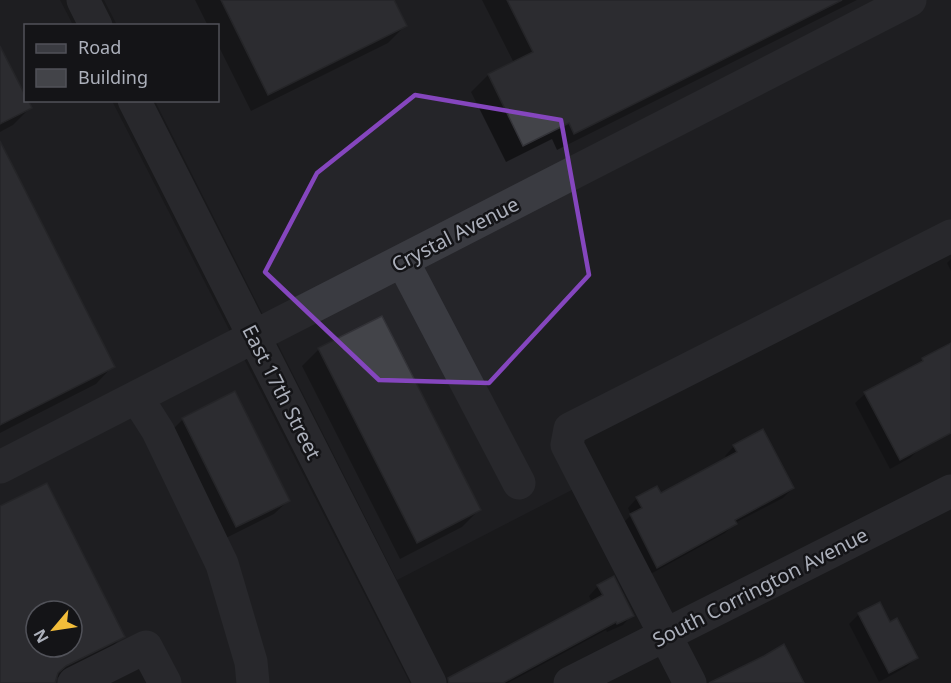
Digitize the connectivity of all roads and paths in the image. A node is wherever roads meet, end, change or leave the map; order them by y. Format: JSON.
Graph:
{"nodes":[{"id":1,"x":83,"y":0,"type":"edge"},
{"id":2,"x":910,"y":0,"type":"edge"},
{"id":3,"x":95,"y":24,"type":"edge"},
{"id":4,"x":135,"y":102,"type":"edge"},
{"id":5,"x":951,"y":236,"type":"edge"},
{"id":6,"x":403,"y":262,"type":"junction"},
{"id":7,"x":255,"y":338,"type":"junction"},
{"id":8,"x":137,"y":398,"type":"junction"},
{"id":9,"x":0,"y":467,"type":"edge"},
{"id":10,"x":519,"y":483,"type":"dead end"},
{"id":11,"x":951,"y":491,"type":"edge"},
{"id":12,"x":665,"y":635,"type":"junction"},
{"id":13,"x":74,"y":683,"type":"edge"},
{"id":14,"x":165,"y":683,"type":"edge"},
{"id":15,"x":253,"y":683,"type":"edge"},
{"id":16,"x":430,"y":683,"type":"edge"},
{"id":17,"x":570,"y":683,"type":"edge"},
{"id":18,"x":690,"y":683,"type":"edge"}],
"edges":[{"from":1,"to":3,"type":"street"},
{"from":2,"to":6,"type":"street","name":"Crystal Avenue"},
{"from":4,"to":7,"type":"street","name":"East 17th Street"},
{"from":5,"to":12,"type":"street"},
{"from":6,"to":7,"type":"street","name":"Crystal Avenue"},
{"from":6,"to":10,"type":"street"},
{"from":7,"to":8,"type":"street","name":"Crystal Avenue"},
{"from":7,"to":16,"type":"street","name":"East 17th Street"},
{"from":8,"to":9,"type":"street","name":"Crystal Avenue"},
{"from":8,"to":15,"type":"street"},
{"from":11,"to":12,"type":"street","name":"South Corrington Avenue"},
{"from":12,"to":17,"type":"street","name":"South Corrington Avenue"},
{"from":12,"to":18,"type":"street"},
{"from":13,"to":14,"type":"street"}]}
